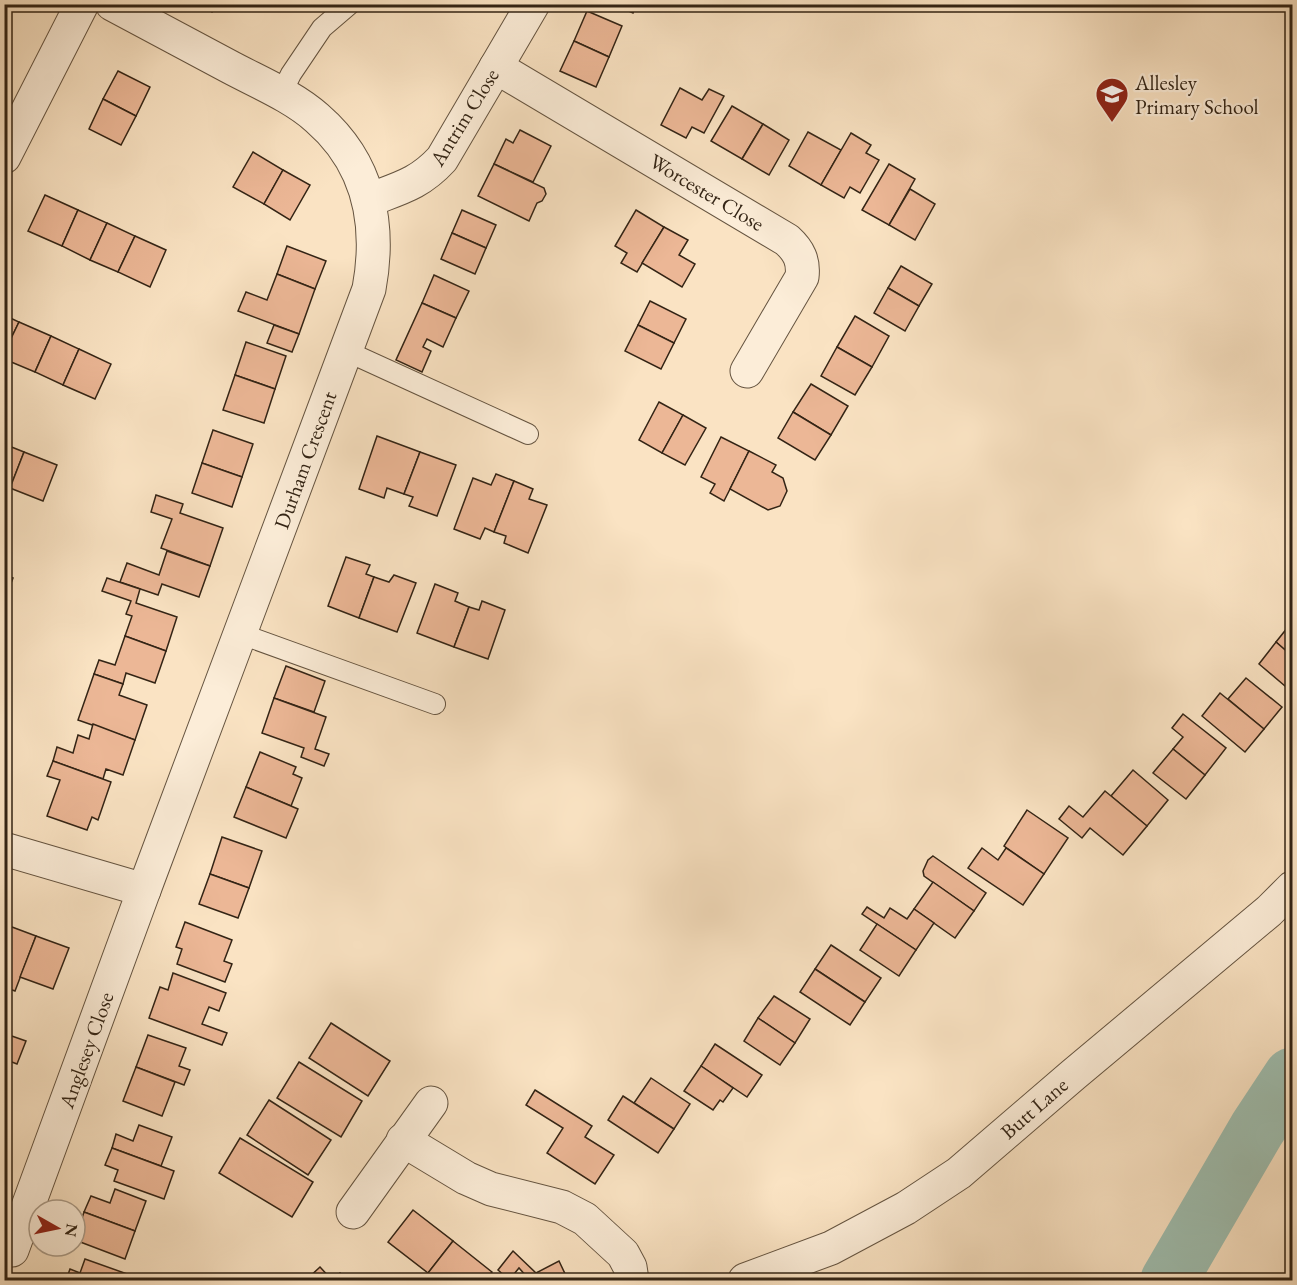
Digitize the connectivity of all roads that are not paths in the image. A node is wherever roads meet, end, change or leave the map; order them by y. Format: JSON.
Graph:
{"nodes":[{"id":1,"x":82,"y":4,"type":"edge"},
{"id":2,"x":112,"y":4,"type":"edge"},
{"id":3,"x":350,"y":4,"type":"edge"},
{"id":4,"x":533,"y":4,"type":"edge"},
{"id":5,"x":496,"y":67,"type":"junction"},
{"id":6,"x":281,"y":94,"type":"junction"},
{"id":7,"x":4,"y":157,"type":"edge"},
{"id":8,"x":369,"y":200,"type":"junction"},
{"id":9,"x":346,"y":351,"type":"junction"},
{"id":10,"x":747,"y":371,"type":"dead end"},
{"id":11,"x":528,"y":434,"type":"dead end"},
{"id":12,"x":241,"y":634,"type":"junction"},
{"id":13,"x":435,"y":704,"type":"dead end"},
{"id":14,"x":4,"y":849,"type":"edge"},
{"id":15,"x":1293,"y":888,"type":"edge"},
{"id":16,"x":144,"y":890,"type":"junction"},
{"id":17,"x":431,"y":1103,"type":"dead end"},
{"id":18,"x":403,"y":1140,"type":"junction"},
{"id":19,"x":16,"y":1206,"type":"edge"},
{"id":20,"x":353,"y":1212,"type":"dead end"},
{"id":21,"x":12,"y":1250,"type":"dead end"},
{"id":22,"x":632,"y":1281,"type":"edge"},
{"id":23,"x":745,"y":1281,"type":"edge"}],
"edges":[{"from":1,"to":7,"type":"street"},
{"from":2,"to":6,"type":"street","name":"Durham Crescent"},
{"from":3,"to":6,"type":"lane"},
{"from":4,"to":5,"type":"street","name":"Antrim Close"},
{"from":5,"to":8,"type":"street","name":"Antrim Close"},
{"from":5,"to":10,"type":"street","name":"Worcester Close"},
{"from":6,"to":8,"type":"street","name":"Durham Crescent"},
{"from":8,"to":9,"type":"street","name":"Durham Crescent"},
{"from":9,"to":11,"type":"lane"},
{"from":9,"to":12,"type":"street","name":"Durham Crescent"},
{"from":12,"to":13,"type":"lane"},
{"from":12,"to":16,"type":"street","name":"Durham Crescent"},
{"from":14,"to":16,"type":"street"},
{"from":15,"to":23,"type":"street","name":"Butt Lane"},
{"from":16,"to":19,"type":"street","name":"Anglesey Close"},
{"from":17,"to":18,"type":"street"},
{"from":18,"to":20,"type":"street"},
{"from":18,"to":22,"type":"street"},
{"from":19,"to":21,"type":"street","name":"Anglesey Close"}]}
